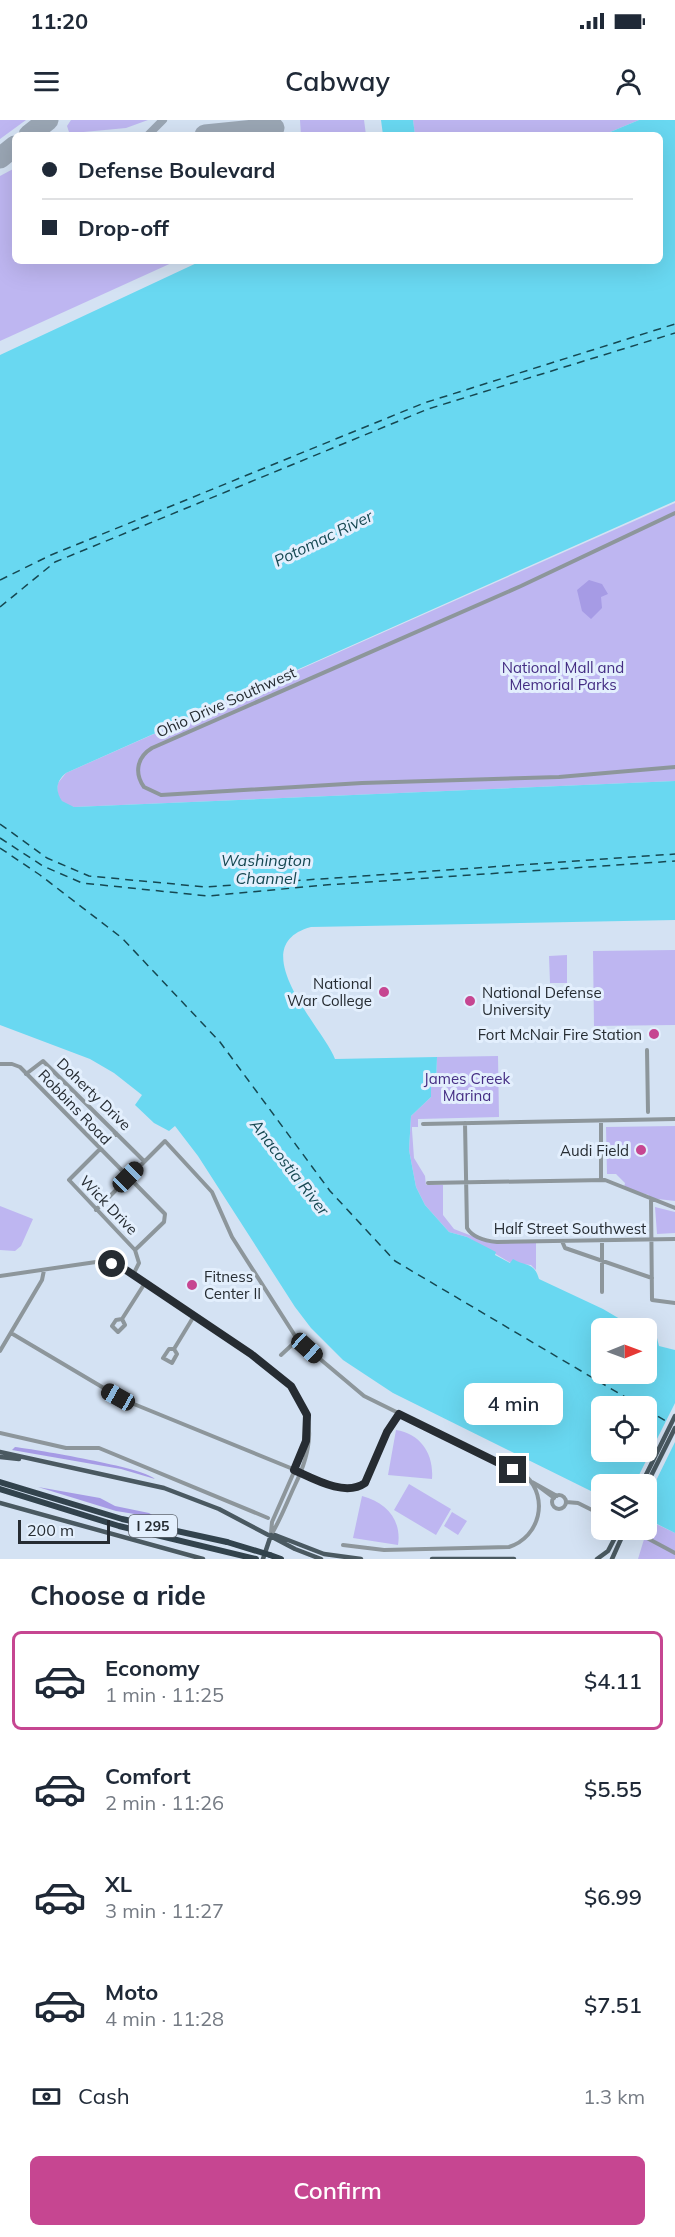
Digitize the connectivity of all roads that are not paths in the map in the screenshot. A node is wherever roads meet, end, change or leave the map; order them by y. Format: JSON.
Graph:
{"nodes":[{"id":1,"x":675,"y":513,"type":"edge"},
{"id":2,"x":675,"y":767,"type":"edge"},
{"id":3,"x":647,"y":1050,"type":"dead end"},
{"id":4,"x":0,"y":1064,"type":"edge"},
{"id":5,"x":26,"y":1074,"type":"junction"},
{"id":6,"x":648,"y":1113,"type":"dead end"},
{"id":7,"x":675,"y":1119,"type":"edge"},
{"id":8,"x":601,"y":1121,"type":"junction"},
{"id":9,"x":465,"y":1123,"type":"junction"},
{"id":10,"x":423,"y":1124,"type":"dead end"},
{"id":11,"x":116,"y":1133,"type":"junction"},
{"id":12,"x":99,"y":1149,"type":"junction"},
{"id":13,"x":144,"y":1161,"type":"junction"},
{"id":14,"x":128,"y":1177,"type":"junction"},
{"id":15,"x":601,"y":1180,"type":"junction"},
{"id":16,"x":466,"y":1182,"type":"junction"},
{"id":17,"x":428,"y":1183,"type":"dead end"},
{"id":18,"x":651,"y":1199,"type":"junction"},
{"id":19,"x":675,"y":1208,"type":"edge"},
{"id":20,"x":96,"y":1210,"type":"junction"},
{"id":21,"x":651,"y":1239,"type":"junction"},
{"id":22,"x":675,"y":1239,"type":"edge"},
{"id":23,"x":602,"y":1240,"type":"junction"},
{"id":24,"x":562,"y":1241,"type":"junction"},
{"id":25,"x":135,"y":1250,"type":"junction"},
{"id":26,"x":602,"y":1262,"type":"junction"},
{"id":27,"x":44,"y":1270,"type":"junction"},
{"id":28,"x":133,"y":1275,"type":"junction"},
{"id":29,"x":0,"y":1276,"type":"edge"},
{"id":30,"x":652,"y":1278,"type":"junction"},
{"id":31,"x":145,"y":1283,"type":"junction"},
{"id":32,"x":602,"y":1293,"type":"dead end"},
{"id":33,"x":675,"y":1303,"type":"edge"},
{"id":34,"x":194,"y":1316,"type":"junction"},
{"id":35,"x":122,"y":1319,"type":"dead end"},
{"id":36,"x":11,"y":1333,"type":"junction"},
{"id":37,"x":299,"y":1342,"type":"junction"},
{"id":38,"x":174,"y":1349,"type":"dead end"},
{"id":39,"x":0,"y":1351,"type":"edge"},
{"id":40,"x":281,"y":1355,"type":"dead end"},
{"id":41,"x":399,"y":1414,"type":"junction"},
{"id":42,"x":307,"y":1415,"type":"junction"},
{"id":43,"x":675,"y":1416,"type":"edge"},
{"id":44,"x":675,"y":1428,"type":"edge"},
{"id":45,"x":0,"y":1433,"type":"edge"},
{"id":46,"x":0,"y":1452,"type":"edge"},
{"id":47,"x":0,"y":1457,"type":"edge"},
{"id":48,"x":31,"y":1460,"type":"junction"},
{"id":49,"x":294,"y":1470,"type":"junction"},
{"id":50,"x":302,"y":1473,"type":"junction"},
{"id":51,"x":646,"y":1474,"type":"edge"},
{"id":52,"x":652,"y":1474,"type":"edge"},
{"id":53,"x":0,"y":1482,"type":"edge"},
{"id":54,"x":532,"y":1482,"type":"junction"},
{"id":55,"x":0,"y":1489,"type":"edge"},
{"id":56,"x":555,"y":1497,"type":"junction"},
{"id":57,"x":566,"y":1502,"type":"junction"},
{"id":58,"x":0,"y":1503,"type":"edge"},
{"id":59,"x":591,"y":1510,"type":"edge"},
{"id":60,"x":268,"y":1518,"type":"dead end"},
{"id":61,"x":271,"y":1535,"type":"junction"},
{"id":62,"x":615,"y":1540,"type":"edge"},
{"id":63,"x":618,"y":1540,"type":"edge"},
{"id":64,"x":651,"y":1540,"type":"edge"},
{"id":65,"x":343,"y":1545,"type":"dead end"},
{"id":66,"x":675,"y":1553,"type":"edge"},
{"id":67,"x":203,"y":1559,"type":"edge"},
{"id":68,"x":256,"y":1559,"type":"edge"},
{"id":69,"x":263,"y":1559,"type":"edge"},
{"id":70,"x":281,"y":1559,"type":"edge"},
{"id":71,"x":321,"y":1559,"type":"edge"},
{"id":72,"x":361,"y":1559,"type":"edge"},
{"id":73,"x":432,"y":1559,"type":"edge"},
{"id":74,"x":513,"y":1559,"type":"edge"},
{"id":75,"x":597,"y":1559,"type":"edge"},
{"id":76,"x":612,"y":1559,"type":"edge"}],
"edges":[{"from":1,"to":2,"type":"street","name":"Ohio Drive Southwest"},
{"from":3,"to":6,"type":"street"},
{"from":4,"to":5,"type":"street","name":"Robbins Road"},
{"from":5,"to":11,"type":"street","name":"Doherty Drive"},
{"from":5,"to":12,"type":"street","name":"Robbins Road"},
{"from":7,"to":8,"type":"street"},
{"from":8,"to":9,"type":"street"},
{"from":8,"to":15,"type":"street"},
{"from":9,"to":10,"type":"street"},
{"from":9,"to":16,"type":"street"},
{"from":11,"to":12,"type":"street","name":"Wick Drive"},
{"from":11,"to":13,"type":"street","name":"Doherty Drive"},
{"from":12,"to":14,"type":"street","name":"Robbins Road"},
{"from":12,"to":20,"type":"street","name":"Wick Drive"},
{"from":13,"to":14,"type":"street"},
{"from":13,"to":37,"type":"street"},
{"from":14,"to":20,"type":"street"},
{"from":14,"to":25,"type":"street","name":"Robbins Road"},
{"from":15,"to":16,"type":"street"},
{"from":15,"to":18,"type":"street"},
{"from":16,"to":17,"type":"street"},
{"from":16,"to":24,"type":"street","name":"Half Street Southwest"},
{"from":18,"to":19,"type":"street"},
{"from":18,"to":21,"type":"street"},
{"from":20,"to":25,"type":"street","name":"Wick Drive"},
{"from":21,"to":22,"type":"street","name":"Half Street Southwest"},
{"from":21,"to":23,"type":"street","name":"Half Street Southwest"},
{"from":21,"to":30,"type":"street"},
{"from":23,"to":24,"type":"street","name":"Half Street Southwest"},
{"from":23,"to":26,"type":"street"},
{"from":24,"to":26,"type":"street"},
{"from":25,"to":28,"type":"street","name":"Wick Drive"},
{"from":26,"to":30,"type":"street"},
{"from":26,"to":32,"type":"street"},
{"from":27,"to":28,"type":"street"},
{"from":27,"to":29,"type":"street"},
{"from":27,"to":36,"type":"street"},
{"from":28,"to":31,"type":"street"},
{"from":30,"to":33,"type":"street"},
{"from":31,"to":34,"type":"street"},
{"from":31,"to":35,"type":"street"},
{"from":34,"to":38,"type":"street"},
{"from":34,"to":42,"type":"street"},
{"from":36,"to":39,"type":"street"},
{"from":36,"to":49,"type":"street"},
{"from":37,"to":40,"type":"street"},
{"from":37,"to":41,"type":"street"},
{"from":41,"to":50,"type":"street"},
{"from":41,"to":54,"type":"street"},
{"from":42,"to":49,"type":"street"},
{"from":42,"to":50,"type":"street"},
{"from":43,"to":51,"type":"main road"},
{"from":44,"to":52,"type":"main road"},
{"from":45,"to":60,"type":"street"},
{"from":46,"to":48,"type":"main road"},
{"from":47,"to":48,"type":"main road"},
{"from":48,"to":61,"type":"main road"},
{"from":49,"to":50,"type":"street"},
{"from":49,"to":61,"type":"street"},
{"from":50,"to":61,"type":"street"},
{"from":53,"to":70,"type":"highway","number":"I 295","bridge":true},
{"from":54,"to":56,"type":"street"},
{"from":54,"to":65,"type":"street"},
{"from":55,"to":68,"type":"highway","number":"I 295"},
{"from":56,"to":57,"type":"street"},
{"from":56,"to":57,"type":"street"},
{"from":57,"to":59,"type":"street"},
{"from":58,"to":67,"type":"main road"},
{"from":61,"to":69,"type":"main road"},
{"from":61,"to":71,"type":"main road"},
{"from":61,"to":72,"type":"main road"},
{"from":62,"to":75,"type":"main road"},
{"from":63,"to":76,"type":"main road"},
{"from":64,"to":66,"type":"street"},
{"from":73,"to":74,"type":"main road"}]}
